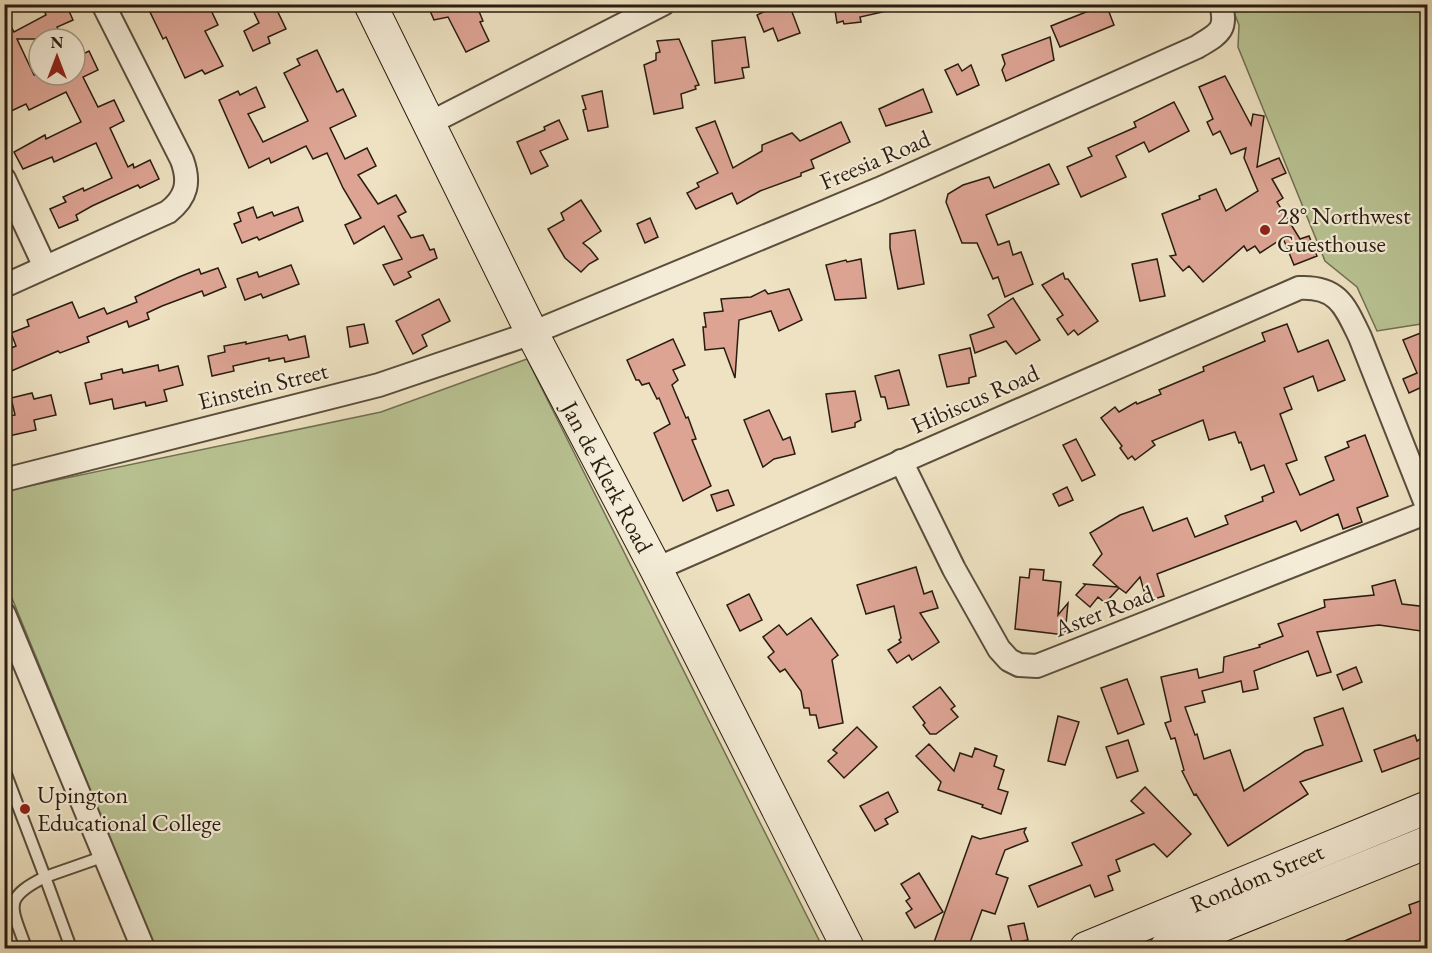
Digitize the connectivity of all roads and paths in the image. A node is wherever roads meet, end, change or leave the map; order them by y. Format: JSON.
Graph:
{"nodes":[{"id":1,"x":103,"y":4,"type":"edge"},
{"id":2,"x":370,"y":4,"type":"edge"},
{"id":3,"x":663,"y":4,"type":"edge"},
{"id":4,"x":1222,"y":10,"type":"edge"},
{"id":5,"x":430,"y":123,"type":"junction"},
{"id":6,"x":4,"y":179,"type":"edge"},
{"id":7,"x":45,"y":267,"type":"junction"},
{"id":8,"x":4,"y":286,"type":"edge"},
{"id":9,"x":532,"y":333,"type":"junction"},
{"id":10,"x":901,"y":461,"type":"junction"},
{"id":11,"x":4,"y":480,"type":"edge"},
{"id":12,"x":1428,"y":510,"type":"edge"},
{"id":13,"x":656,"y":569,"type":"junction"},
{"id":14,"x":4,"y":614,"type":"edge"},
{"id":15,"x":4,"y":769,"type":"edge"},
{"id":16,"x":1428,"y":807,"type":"edge"},
{"id":17,"x":1428,"y":842,"type":"edge"},
{"id":18,"x":105,"y":856,"type":"junction"},
{"id":19,"x":45,"y":877,"type":"junction"},
{"id":20,"x":26,"y":948,"type":"edge"},
{"id":21,"x":71,"y":948,"type":"edge"},
{"id":22,"x":143,"y":948,"type":"edge"},
{"id":23,"x":848,"y":948,"type":"edge"},
{"id":24,"x":1086,"y":948,"type":"edge"},
{"id":25,"x":1166,"y":948,"type":"edge"}],
"edges":[{"from":1,"to":7,"type":"street"},
{"from":2,"to":5,"type":"street","name":"Jan de Klerk Road"},
{"from":3,"to":5,"type":"street"},
{"from":4,"to":9,"type":"street","name":"Freesia Road"},
{"from":5,"to":9,"type":"street","name":"Jan de Klerk Road"},
{"from":6,"to":7,"type":"street"},
{"from":7,"to":8,"type":"street"},
{"from":9,"to":11,"type":"street","name":"Einstein Street"},
{"from":9,"to":13,"type":"street","name":"Jan de Klerk Road"},
{"from":10,"to":12,"type":"street","name":"Aster Road"},
{"from":10,"to":12,"type":"street","name":"Hibiscus Road"},
{"from":10,"to":13,"type":"street","name":"Hibiscus Road"},
{"from":13,"to":23,"type":"street","name":"Jan de Klerk Road"},
{"from":14,"to":18,"type":"street"},
{"from":15,"to":19,"type":"lane"},
{"from":16,"to":24,"type":"street","name":"Rondom Street"},
{"from":17,"to":25,"type":"street","name":"Rondom Street"},
{"from":18,"to":19,"type":"lane"},
{"from":18,"to":22,"type":"street"},
{"from":19,"to":20,"type":"lane"},
{"from":19,"to":21,"type":"lane"}]}
